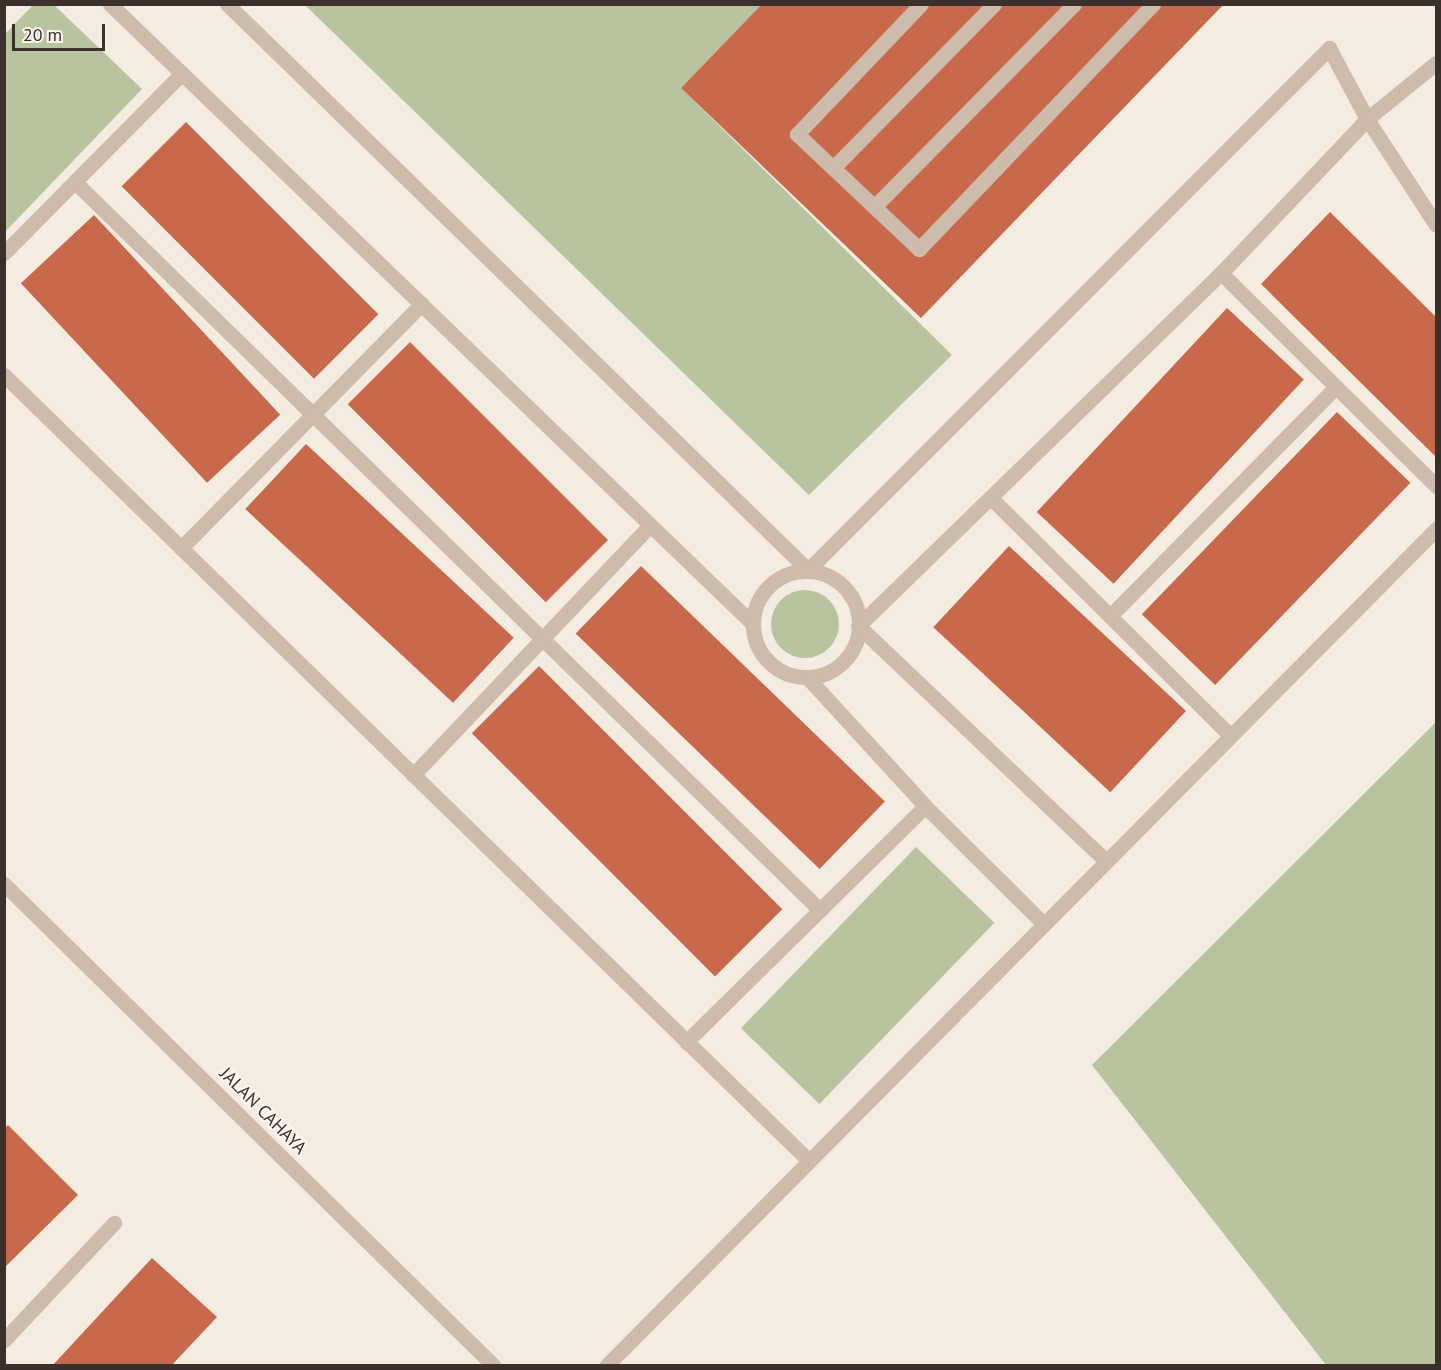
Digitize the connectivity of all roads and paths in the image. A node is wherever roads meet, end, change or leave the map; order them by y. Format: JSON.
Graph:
{"nodes":[{"id":1,"x":110,"y":4,"type":"edge"},
{"id":2,"x":227,"y":4,"type":"edge"},
{"id":3,"x":921,"y":4,"type":"edge"},
{"id":4,"x":994,"y":4,"type":"edge"},
{"id":5,"x":1074,"y":4,"type":"edge"},
{"id":6,"x":1153,"y":4,"type":"edge"},
{"id":7,"x":1437,"y":63,"type":"edge"},
{"id":8,"x":182,"y":73,"type":"junction"},
{"id":9,"x":1367,"y":119,"type":"junction"},
{"id":10,"x":833,"y":168,"type":"junction"},
{"id":11,"x":75,"y":182,"type":"junction"},
{"id":12,"x":874,"y":207,"type":"junction"},
{"id":13,"x":1437,"y":225,"type":"edge"},
{"id":14,"x":4,"y":253,"type":"edge"},
{"id":15,"x":1221,"y":273,"type":"junction"},
{"id":16,"x":422,"y":304,"type":"junction"},
{"id":17,"x":4,"y":375,"type":"edge"},
{"id":18,"x":1336,"y":387,"type":"junction"},
{"id":19,"x":313,"y":414,"type":"junction"},
{"id":20,"x":1437,"y":486,"type":"edge"},
{"id":21,"x":992,"y":500,"type":"junction"},
{"id":22,"x":650,"y":525,"type":"junction"},
{"id":23,"x":1437,"y":529,"type":"edge"},
{"id":24,"x":181,"y":548,"type":"junction"},
{"id":25,"x":808,"y":570,"type":"junction"},
{"id":26,"x":1110,"y":616,"type":"junction"},
{"id":27,"x":752,"y":623,"type":"junction"},
{"id":28,"x":858,"y":626,"type":"junction"},
{"id":29,"x":542,"y":639,"type":"junction"},
{"id":30,"x":807,"y":677,"type":"junction"},
{"id":31,"x":1230,"y":735,"type":"junction"},
{"id":32,"x":413,"y":775,"type":"junction"},
{"id":33,"x":925,"y":806,"type":"junction"},
{"id":34,"x":1105,"y":860,"type":"junction"},
{"id":35,"x":4,"y":884,"type":"edge"},
{"id":36,"x":820,"y":910,"type":"junction"},
{"id":37,"x":1043,"y":923,"type":"junction"},
{"id":38,"x":686,"y":1042,"type":"junction"},
{"id":39,"x":808,"y":1160,"type":"junction"},
{"id":40,"x":114,"y":1223,"type":"dead end"},
{"id":41,"x":4,"y":1340,"type":"edge"},
{"id":42,"x":494,"y":1365,"type":"edge"},
{"id":43,"x":606,"y":1365,"type":"edge"}],
"edges":[{"from":1,"to":8,"type":"street"},
{"from":2,"to":25,"type":"street"},
{"from":3,"to":10,"type":"street"},
{"from":4,"to":10,"type":"street"},
{"from":5,"to":12,"type":"street"},
{"from":6,"to":12,"type":"street"},
{"from":7,"to":9,"type":"street"},
{"from":8,"to":11,"type":"street"},
{"from":8,"to":16,"type":"street"},
{"from":9,"to":13,"type":"street"},
{"from":9,"to":15,"type":"street"},
{"from":9,"to":25,"type":"street"},
{"from":10,"to":12,"type":"street"},
{"from":11,"to":14,"type":"street"},
{"from":11,"to":19,"type":"street"},
{"from":15,"to":18,"type":"street"},
{"from":15,"to":21,"type":"street"},
{"from":16,"to":19,"type":"street"},
{"from":16,"to":22,"type":"street"},
{"from":17,"to":24,"type":"street"},
{"from":18,"to":20,"type":"street"},
{"from":18,"to":26,"type":"street"},
{"from":19,"to":24,"type":"street"},
{"from":19,"to":29,"type":"street"},
{"from":21,"to":26,"type":"street"},
{"from":21,"to":28,"type":"street"},
{"from":22,"to":27,"type":"street"},
{"from":22,"to":29,"type":"street"},
{"from":23,"to":31,"type":"street"},
{"from":24,"to":32,"type":"street"},
{"from":25,"to":27,"type":"street"},
{"from":25,"to":28,"type":"street"},
{"from":26,"to":31,"type":"street"},
{"from":27,"to":30,"type":"street"},
{"from":28,"to":30,"type":"street"},
{"from":28,"to":34,"type":"street"},
{"from":29,"to":32,"type":"street"},
{"from":29,"to":36,"type":"street"},
{"from":30,"to":33,"type":"street"},
{"from":31,"to":34,"type":"street"},
{"from":32,"to":38,"type":"street"},
{"from":33,"to":36,"type":"street"},
{"from":33,"to":37,"type":"street"},
{"from":34,"to":37,"type":"street"},
{"from":35,"to":42,"type":"street","name":"JALAN CAHAYA"},
{"from":36,"to":38,"type":"street"},
{"from":37,"to":39,"type":"street"},
{"from":38,"to":39,"type":"street"},
{"from":39,"to":43,"type":"street"},
{"from":40,"to":41,"type":"street"}]}
